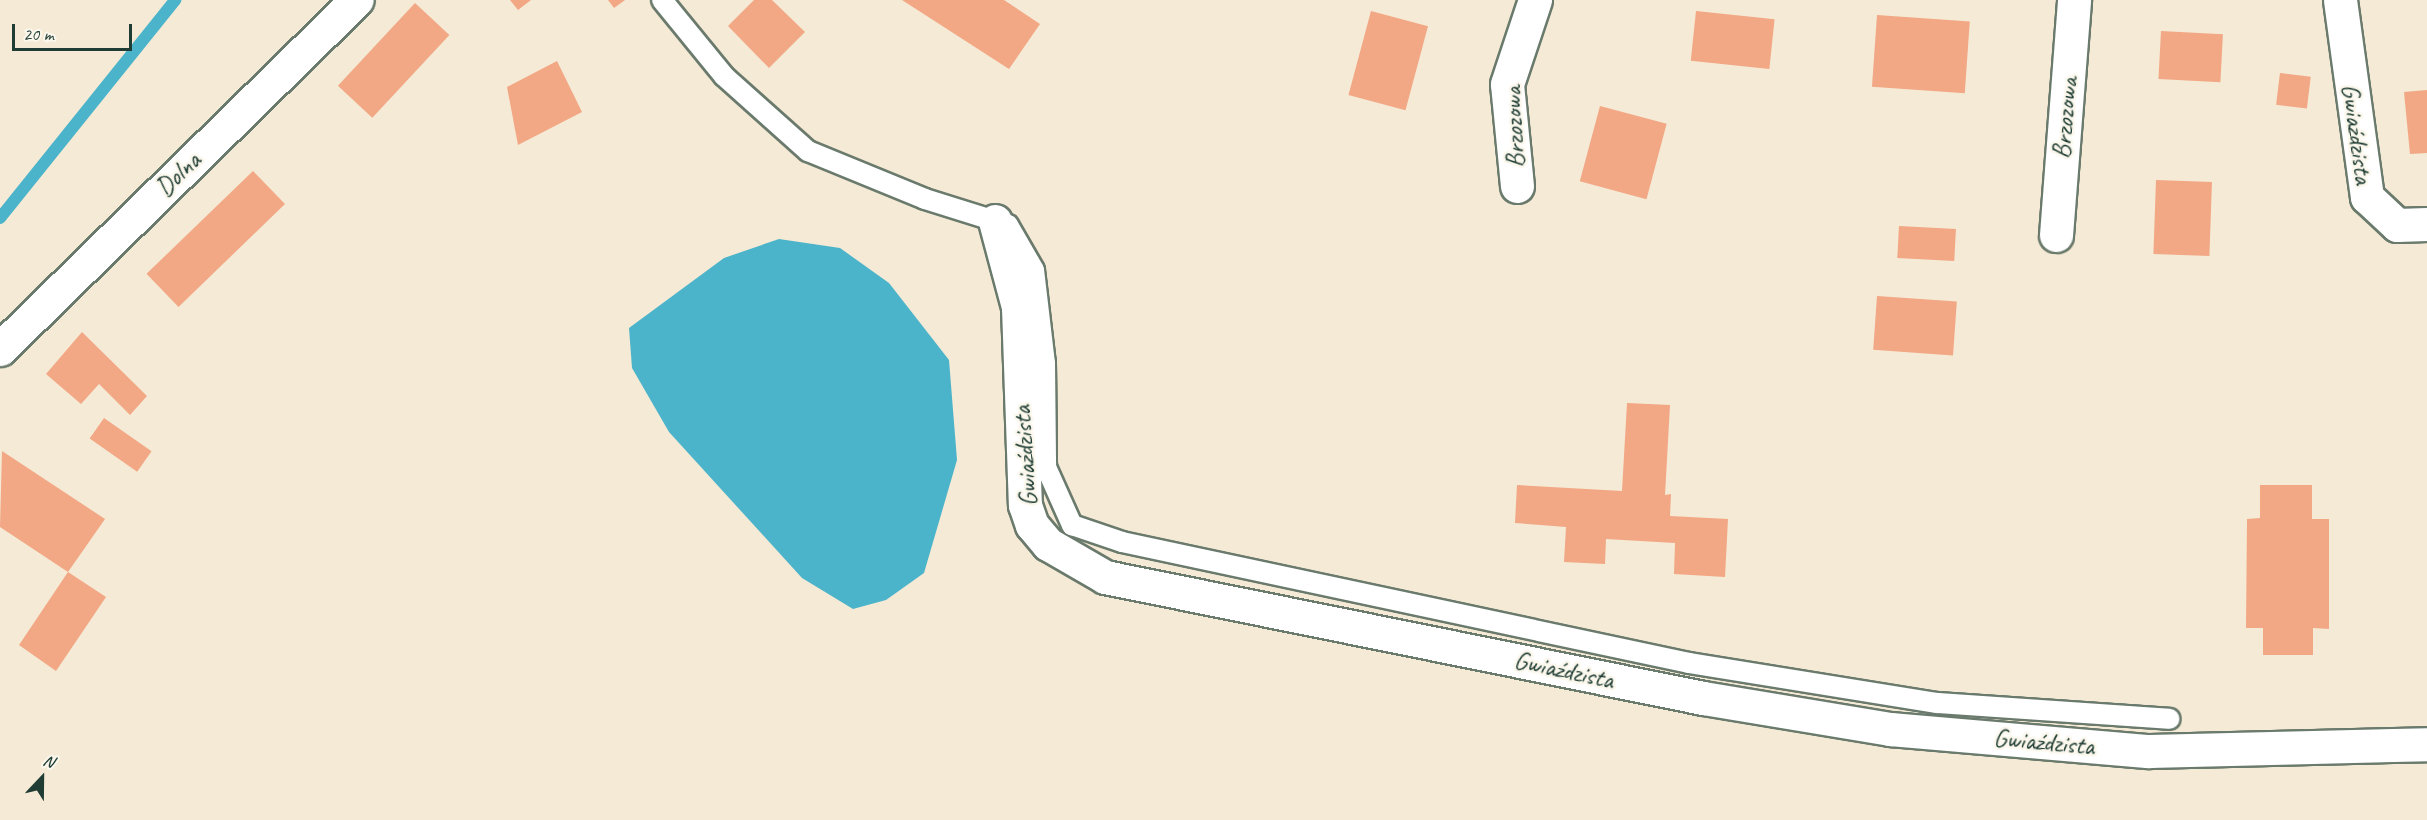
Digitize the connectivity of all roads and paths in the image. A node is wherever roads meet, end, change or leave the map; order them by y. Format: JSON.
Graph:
{"nodes":[{"id":1,"x":356,"y":0,"type":"edge"},
{"id":2,"x":662,"y":0,"type":"edge"},
{"id":3,"x":1535,"y":0,"type":"edge"},
{"id":4,"x":2074,"y":0,"type":"edge"},
{"id":5,"x":2340,"y":0,"type":"edge"},
{"id":6,"x":1517,"y":186,"type":"dead end"},
{"id":7,"x":995,"y":221,"type":"junction"},
{"id":8,"x":2427,"y":224,"type":"edge"},
{"id":9,"x":2056,"y":235,"type":"dead end"},
{"id":10,"x":0,"y":349,"type":"edge"},
{"id":11,"x":2169,"y":719,"type":"dead end"},
{"id":12,"x":2427,"y":744,"type":"edge"}],
"edges":[{"from":1,"to":10,"type":"street","name":"Dolna"},
{"from":2,"to":7,"type":"lane"},
{"from":3,"to":6,"type":"street","name":"Brzozowa"},
{"from":4,"to":9,"type":"street","name":"Brzozowa"},
{"from":5,"to":8,"type":"street","name":"Gwiaździsta"},
{"from":7,"to":11,"type":"lane","name":"Gwiaździsta"},
{"from":7,"to":12,"type":"street","name":"Gwiaździsta"}]}
